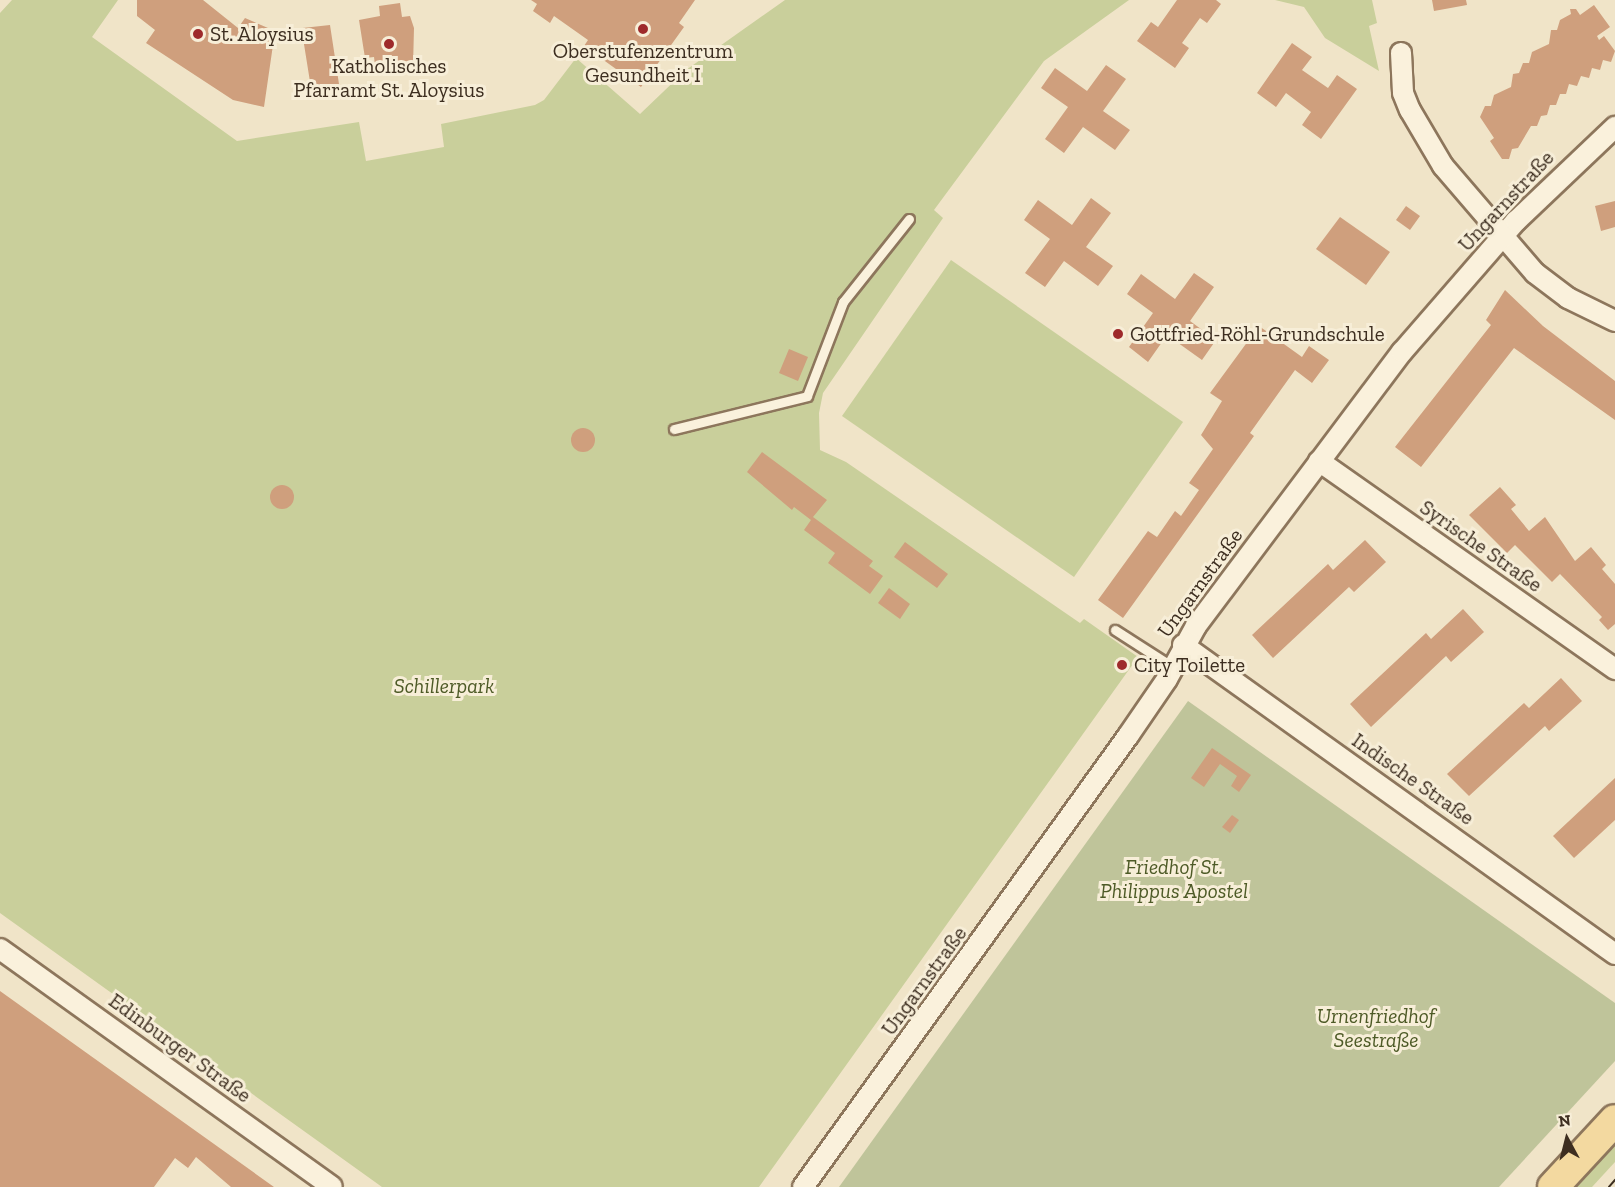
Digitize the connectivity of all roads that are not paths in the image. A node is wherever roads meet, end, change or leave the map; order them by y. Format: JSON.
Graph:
{"nodes":[{"id":1,"x":1401,"y":53,"type":"dead end"},
{"id":2,"x":1615,"y":127,"type":"edge"},
{"id":3,"x":909,"y":219,"type":"dead end"},
{"id":4,"x":1502,"y":237,"type":"junction"},
{"id":5,"x":1615,"y":321,"type":"edge"},
{"id":6,"x":674,"y":429,"type":"dead end"},
{"id":7,"x":1319,"y":461,"type":"junction"},
{"id":8,"x":1115,"y":630,"type":"dead end"},
{"id":9,"x":1183,"y":645,"type":"junction"},
{"id":10,"x":1171,"y":666,"type":"junction"},
{"id":11,"x":1615,"y":669,"type":"edge"},
{"id":12,"x":0,"y":949,"type":"edge"},
{"id":13,"x":1615,"y":954,"type":"edge"},
{"id":14,"x":1615,"y":1119,"type":"edge"},
{"id":15,"x":332,"y":1187,"type":"edge"},
{"id":16,"x":803,"y":1187,"type":"edge"},
{"id":17,"x":1553,"y":1187,"type":"edge"}],
"edges":[{"from":1,"to":4,"type":"street"},
{"from":2,"to":4,"type":"street","name":"Ungarnstraße"},
{"from":3,"to":6,"type":"lane"},
{"from":4,"to":5,"type":"street"},
{"from":4,"to":7,"type":"street","name":"Ungarnstraße"},
{"from":7,"to":9,"type":"street","name":"Ungarnstraße"},
{"from":7,"to":11,"type":"street","name":"Syrische Straße"},
{"from":8,"to":10,"type":"lane"},
{"from":9,"to":10,"type":"street","name":"Ungarnstraße"},
{"from":9,"to":13,"type":"street","name":"Indische Straße"},
{"from":10,"to":16,"type":"street","name":"Ungarnstraße"},
{"from":12,"to":15,"type":"street","name":"Edinburger Straße"},
{"from":14,"to":17,"type":"main road"}]}
